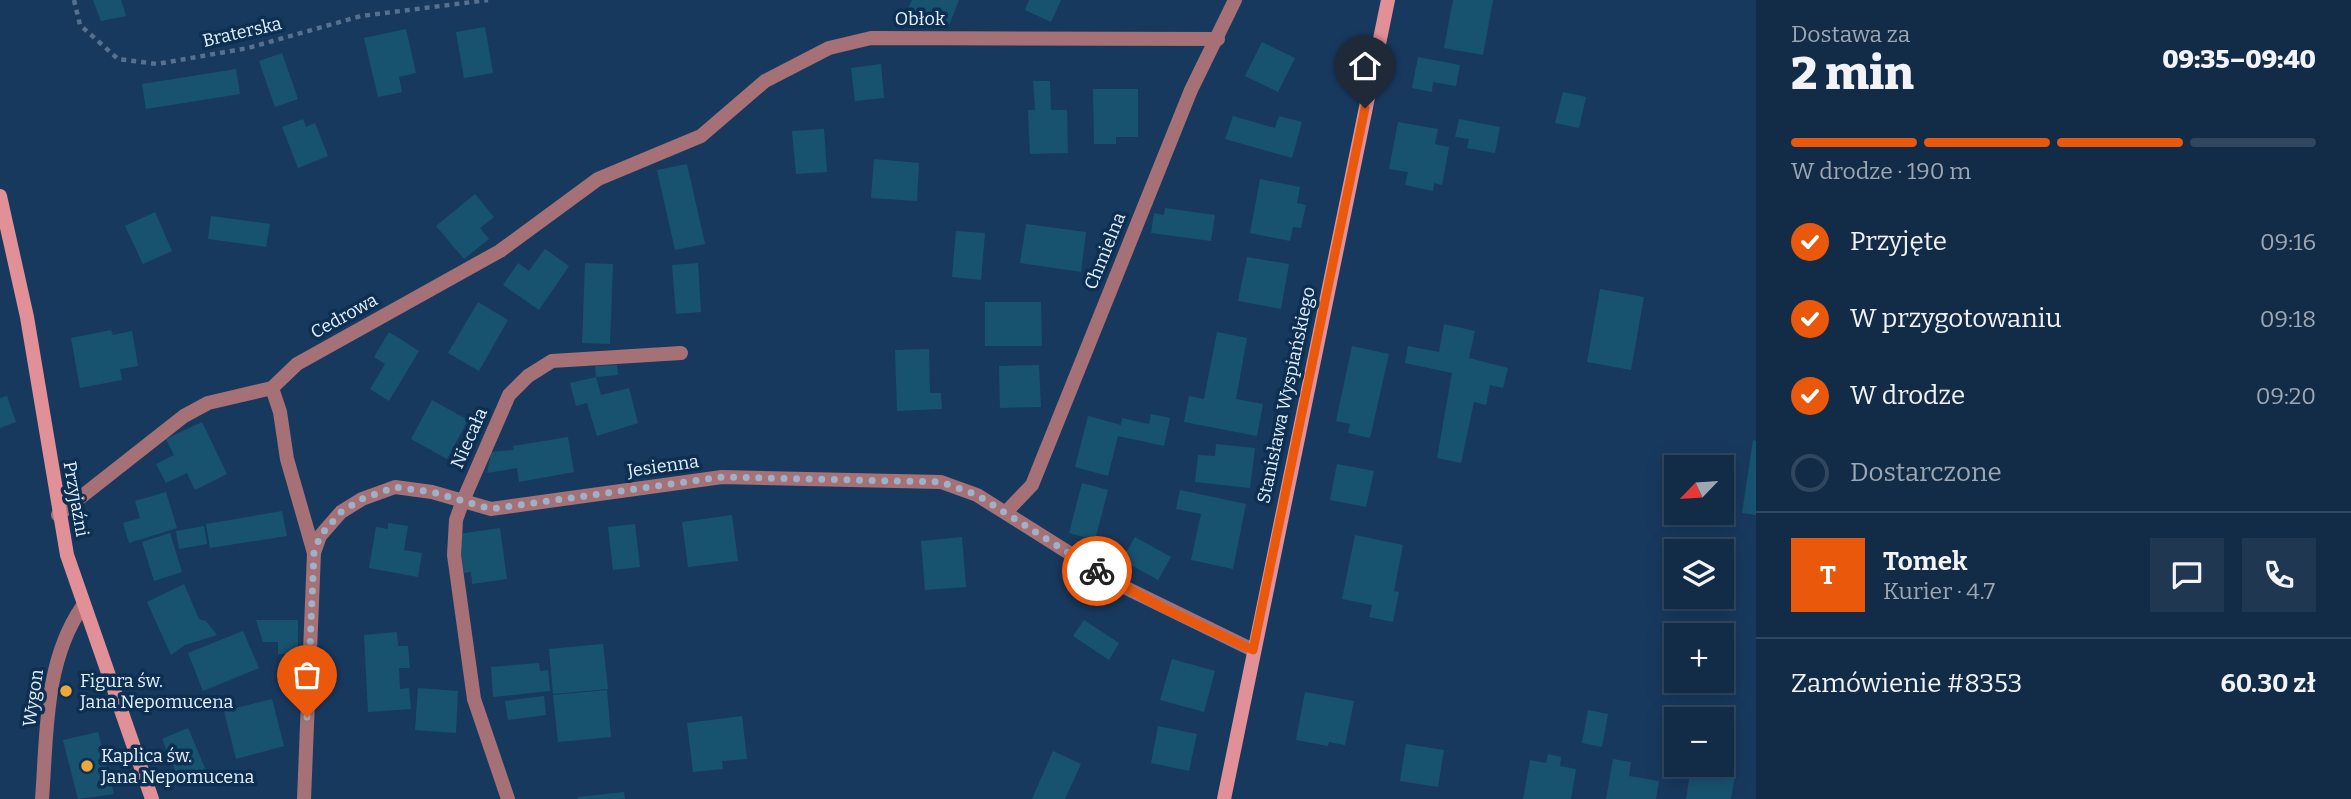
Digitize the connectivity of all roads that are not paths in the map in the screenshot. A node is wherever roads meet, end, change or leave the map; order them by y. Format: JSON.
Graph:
{"nodes":[{"id":1,"x":1235,"y":0,"type":"edge"},
{"id":2,"x":1388,"y":0,"type":"edge"},
{"id":3,"x":1218,"y":39,"type":"junction"},
{"id":4,"x":656,"y":155,"type":"joint"},
{"id":5,"x":0,"y":196,"type":"edge"},
{"id":6,"x":681,"y":353,"type":"dead end"},
{"id":7,"x":272,"y":388,"type":"junction"},
{"id":8,"x":462,"y":503,"type":"junction"},
{"id":9,"x":1006,"y":512,"type":"junction"},
{"id":10,"x":58,"y":515,"type":"junction"},
{"id":11,"x":314,"y":553,"type":"junction"},
{"id":12,"x":82,"y":607,"type":"junction"},
{"id":13,"x":1253,"y":650,"type":"junction"},
{"id":14,"x":42,"y":799,"type":"edge"},
{"id":15,"x":152,"y":799,"type":"edge"},
{"id":16,"x":304,"y":799,"type":"edge"},
{"id":17,"x":508,"y":799,"type":"edge"},
{"id":18,"x":1224,"y":799,"type":"edge"}],
"edges":[{"from":1,"to":3,"type":"street","name":"Chmielna"},
{"from":2,"to":13,"type":"street","name":"Stanisława Wyspiańskiego"},
{"from":3,"to":4,"type":"street","name":"Obłok"},
{"from":3,"to":9,"type":"street","name":"Chmielna"},
{"from":4,"to":7,"type":"street","name":"Cedrowa"},
{"from":5,"to":10,"type":"street","name":"Przyjaźni"},
{"from":6,"to":8,"type":"street","name":"Niecała"},
{"from":7,"to":10,"type":"street","name":"Cedrowa"},
{"from":7,"to":11,"type":"street"},
{"from":8,"to":9,"type":"street","name":"Jesienna"},
{"from":8,"to":11,"type":"street","name":"Jesienna"},
{"from":8,"to":17,"type":"street","name":"Niecała"},
{"from":9,"to":13,"type":"street","name":"Jesienna"},
{"from":10,"to":12,"type":"street","name":"Przyjaźni"},
{"from":11,"to":16,"type":"street","name":"Jesienna"},
{"from":12,"to":14,"type":"street","name":"Wygon"},
{"from":12,"to":15,"type":"street","name":"Przyjaźni"},
{"from":13,"to":18,"type":"street","name":"Stanisława Wyspiańskiego"}]}
